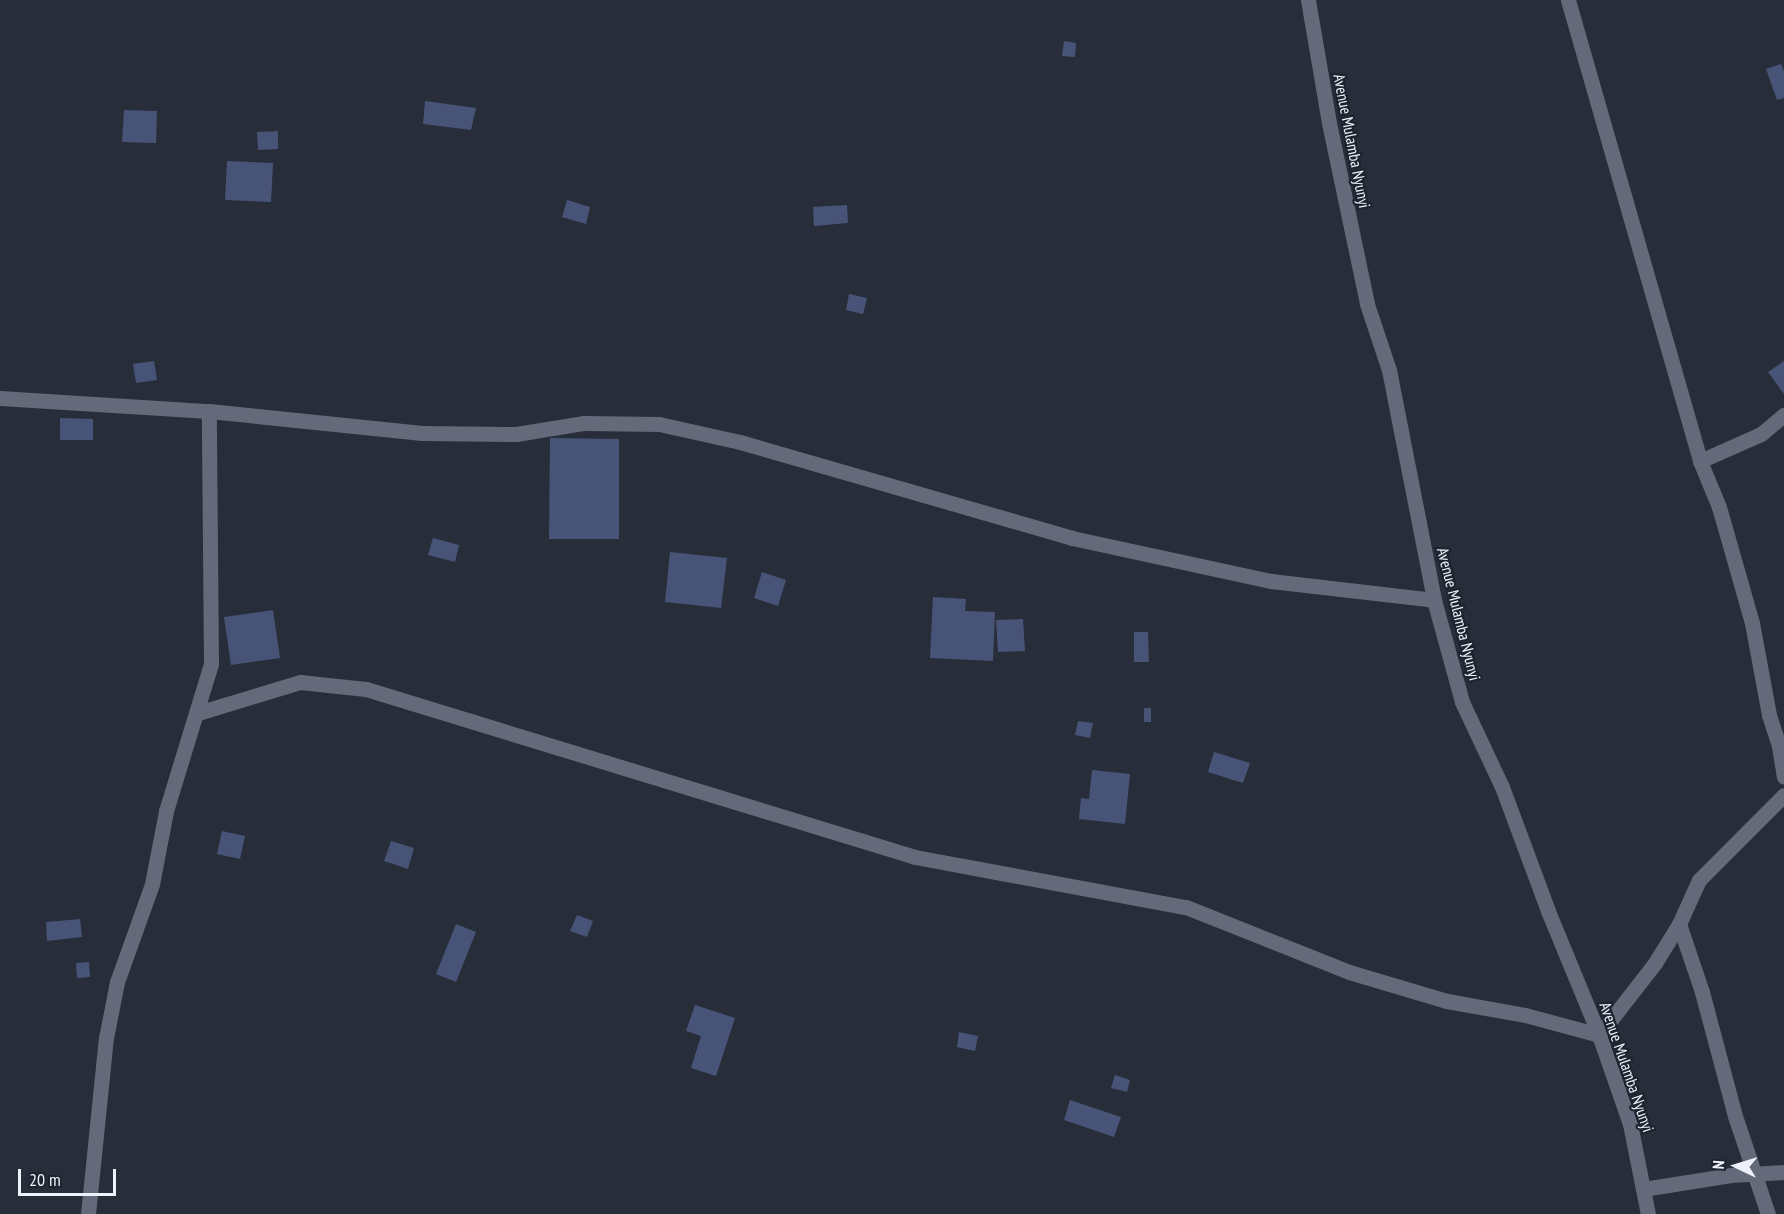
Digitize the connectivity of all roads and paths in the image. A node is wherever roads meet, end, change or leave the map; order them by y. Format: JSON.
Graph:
{"nodes":[{"id":1,"x":1308,"y":0,"type":"edge"},
{"id":2,"x":1568,"y":0,"type":"edge"},
{"id":3,"x":0,"y":398,"type":"edge"},
{"id":4,"x":209,"y":411,"type":"junction"},
{"id":5,"x":1784,"y":415,"type":"edge"},
{"id":6,"x":1700,"y":461,"type":"junction"},
{"id":7,"x":1434,"y":600,"type":"junction"},
{"id":8,"x":198,"y":713,"type":"junction"},
{"id":9,"x":1784,"y":777,"type":"edge"},
{"id":10,"x":1784,"y":795,"type":"edge"},
{"id":11,"x":1679,"y":924,"type":"junction"},
{"id":12,"x":1599,"y":1035,"type":"junction"},
{"id":13,"x":1784,"y":1172,"type":"edge"},
{"id":14,"x":1755,"y":1173,"type":"junction"},
{"id":15,"x":1643,"y":1189,"type":"junction"},
{"id":16,"x":88,"y":1214,"type":"edge"},
{"id":17,"x":1648,"y":1214,"type":"edge"},
{"id":18,"x":1768,"y":1214,"type":"edge"}],
"edges":[{"from":1,"to":7,"type":"street","name":"Avenue Mulamba Nyunyi"},
{"from":2,"to":6,"type":"street"},
{"from":3,"to":4,"type":"street"},
{"from":4,"to":7,"type":"street"},
{"from":4,"to":8,"type":"street"},
{"from":5,"to":6,"type":"street"},
{"from":6,"to":9,"type":"street"},
{"from":7,"to":12,"type":"street","name":"Avenue Mulamba Nyunyi"},
{"from":8,"to":12,"type":"street"},
{"from":8,"to":16,"type":"street"},
{"from":10,"to":11,"type":"street"},
{"from":11,"to":12,"type":"street"},
{"from":11,"to":14,"type":"street"},
{"from":12,"to":15,"type":"street","name":"Avenue Mulamba Nyunyi"},
{"from":13,"to":14,"type":"street"},
{"from":14,"to":15,"type":"street"},
{"from":14,"to":18,"type":"street"},
{"from":15,"to":17,"type":"street","name":"Avenue Mulamba Nyunyi"}]}
